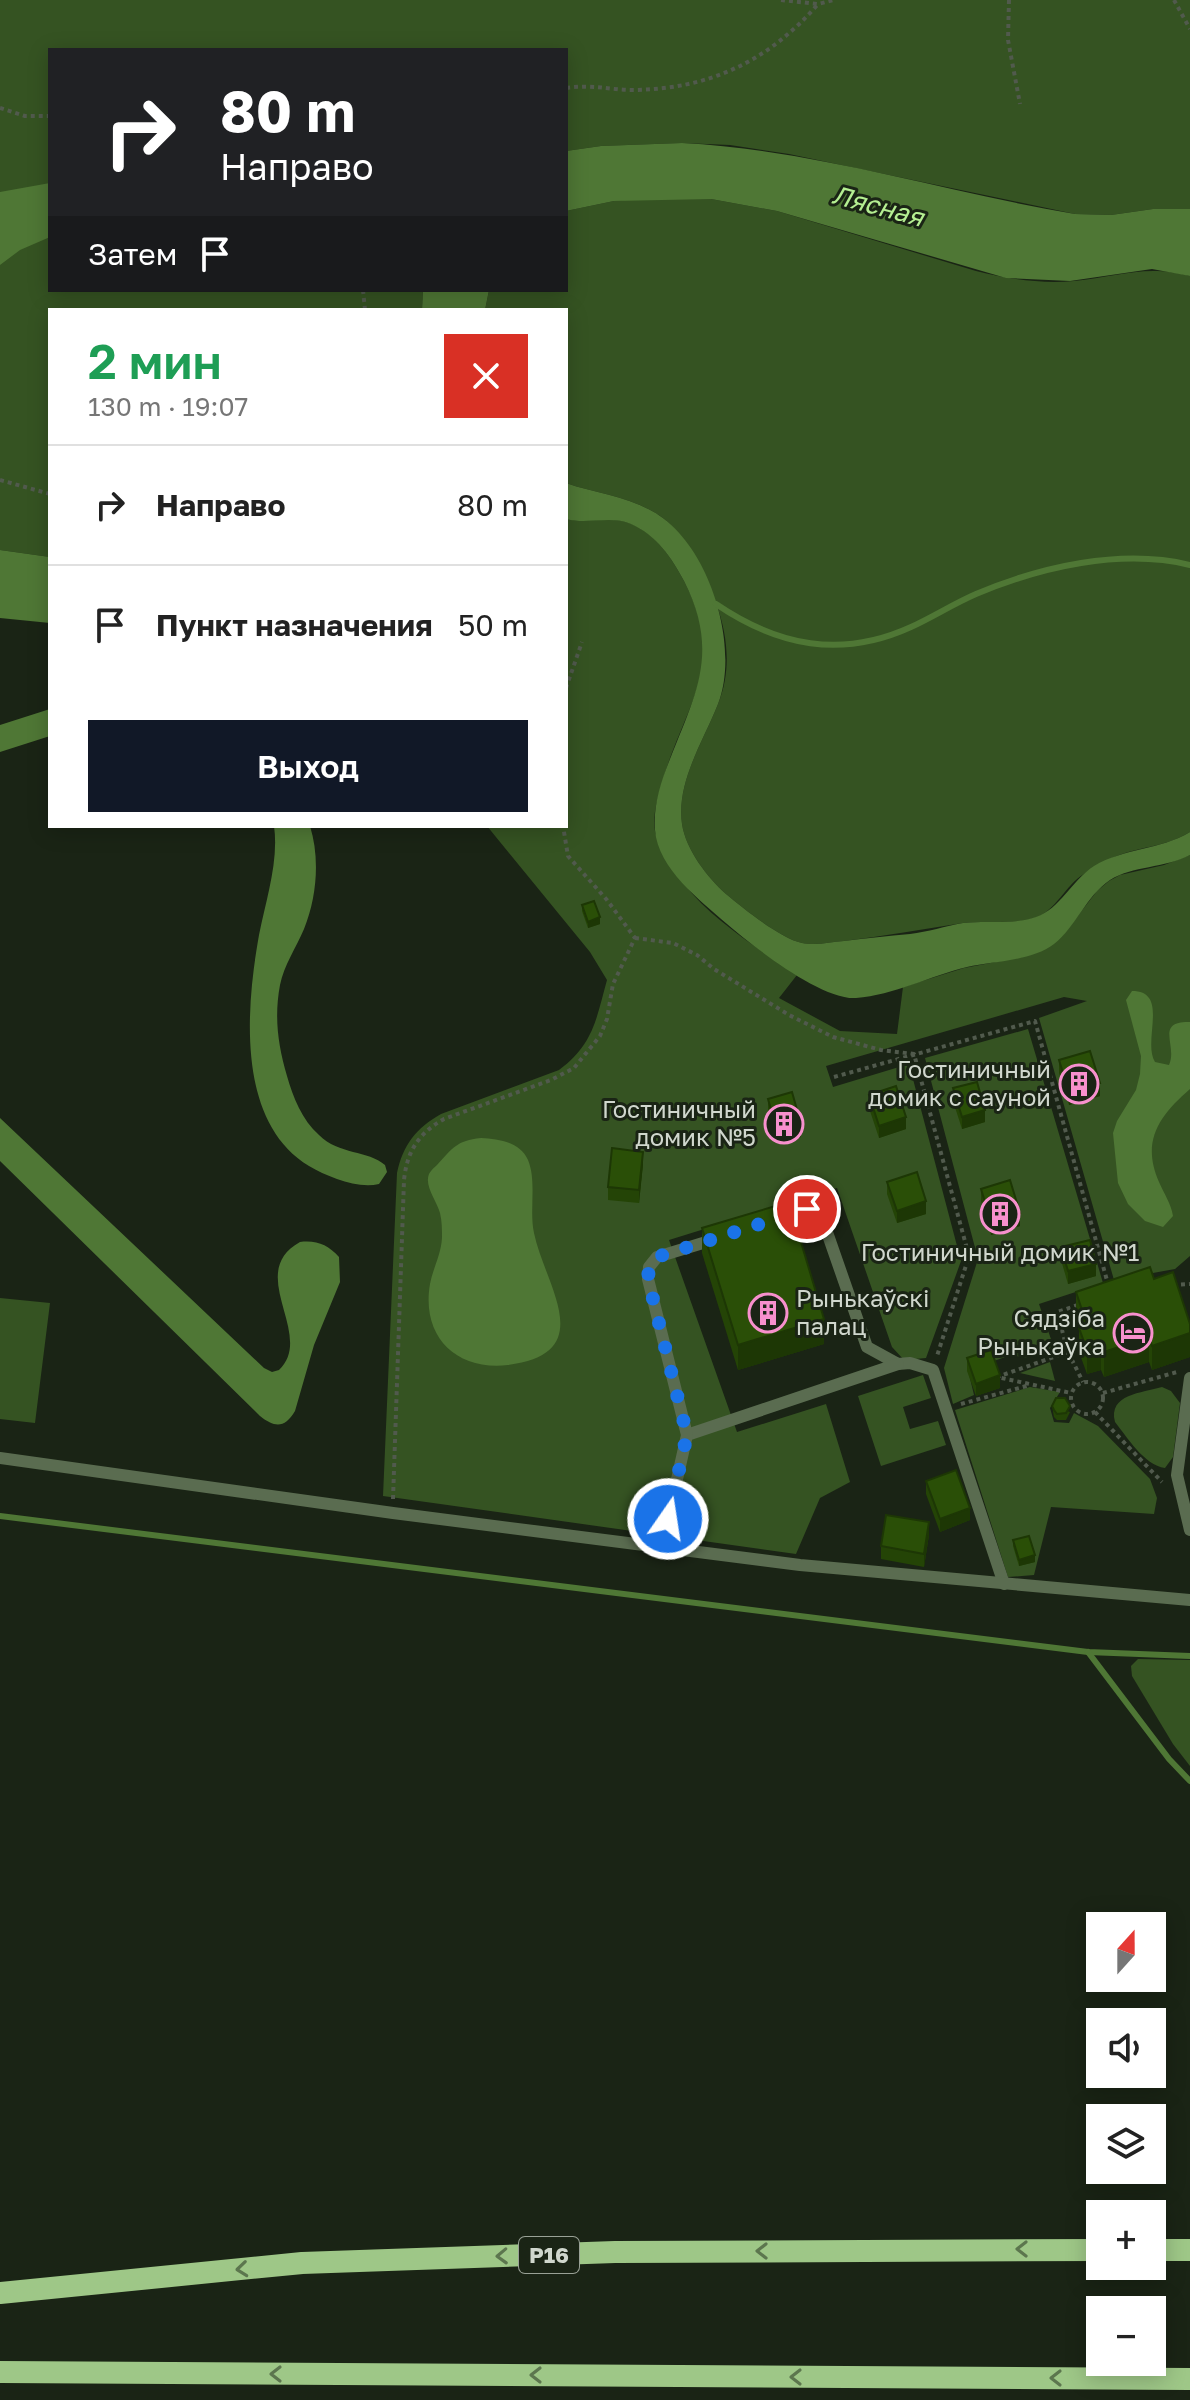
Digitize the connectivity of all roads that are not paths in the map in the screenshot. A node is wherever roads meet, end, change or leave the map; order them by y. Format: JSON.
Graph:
{"nodes":[{"id":1,"x":762,"y":1224,"type":"edge"},
{"id":2,"x":732,"y":1233,"type":"edge"},
{"id":3,"x":898,"y":1364,"type":"junction"},
{"id":4,"x":1190,"y":1378,"type":"edge"},
{"id":5,"x":687,"y":1435,"type":"junction"},
{"id":6,"x":0,"y":1458,"type":"edge"},
{"id":7,"x":1190,"y":1530,"type":"edge"},
{"id":8,"x":667,"y":1547,"type":"junction"},
{"id":9,"x":1004,"y":1584,"type":"junction"},
{"id":10,"x":1190,"y":1600,"type":"edge"},
{"id":11,"x":1086,"y":2250,"type":"edge"},
{"id":12,"x":1166,"y":2250,"type":"edge"},
{"id":13,"x":1190,"y":2250,"type":"edge"},
{"id":14,"x":0,"y":2293,"type":"edge"},
{"id":15,"x":0,"y":2372,"type":"edge"},
{"id":16,"x":1190,"y":2379,"type":"edge"}],
"edges":[{"from":1,"to":3,"type":"lane"},
{"from":2,"to":5,"type":"lane"},
{"from":3,"to":5,"type":"lane"},
{"from":3,"to":9,"type":"lane"},
{"from":4,"to":7,"type":"lane"},
{"from":5,"to":8,"type":"lane"},
{"from":6,"to":8,"type":"lane"},
{"from":8,"to":9,"type":"lane"},
{"from":9,"to":10,"type":"lane"},
{"from":11,"to":14,"type":"highway","number":"Р16","one_way":true},
{"from":12,"to":13,"type":"highway"},
{"from":16,"to":15,"type":"highway","one_way":true}]}
